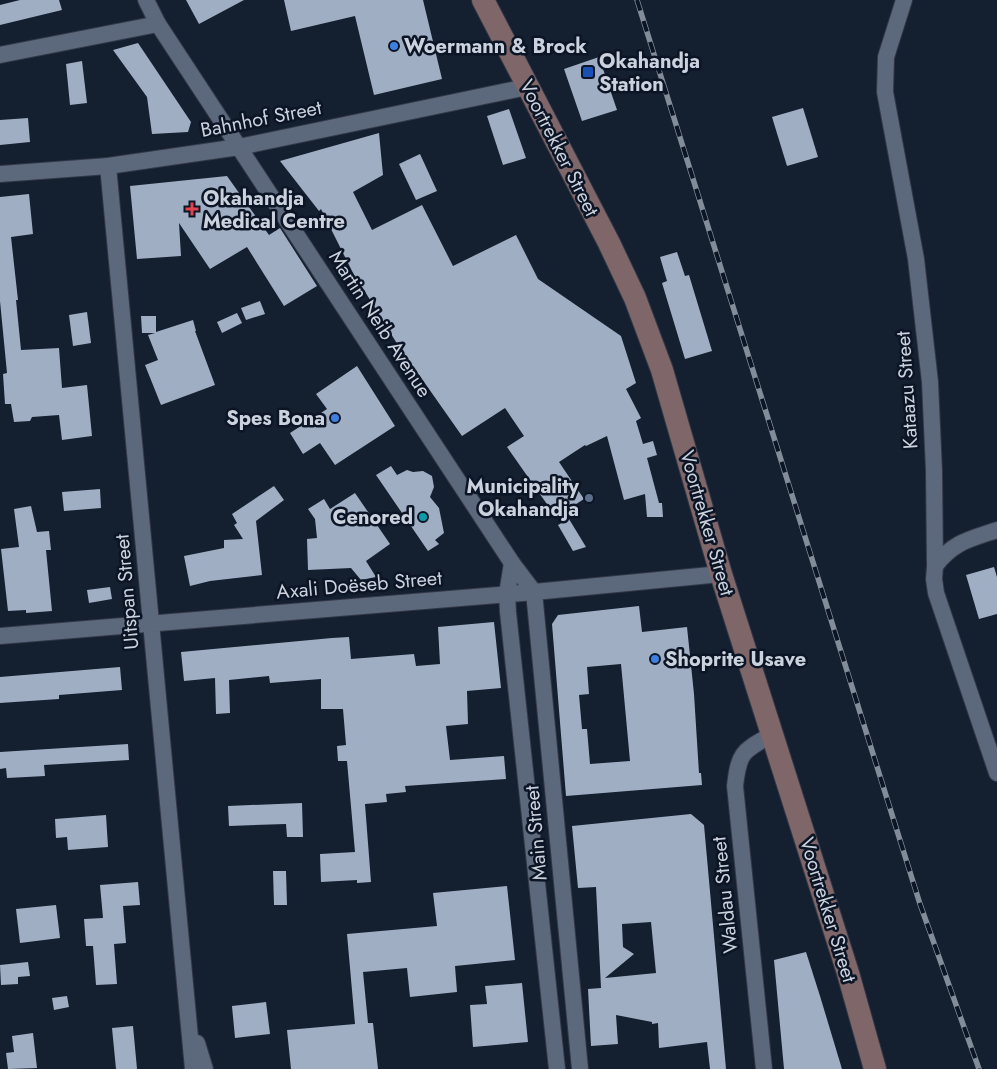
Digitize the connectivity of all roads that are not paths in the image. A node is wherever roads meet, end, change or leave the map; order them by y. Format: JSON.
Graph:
{"nodes":[{"id":1,"x":483,"y":0,"type":"edge"},
{"id":2,"x":904,"y":0,"type":"edge"},
{"id":3,"x":145,"y":2,"type":"edge"},
{"id":4,"x":158,"y":24,"type":"junction"},
{"id":5,"x":0,"y":55,"type":"edge"},
{"id":6,"x":528,"y":87,"type":"junction"},
{"id":7,"x":238,"y":147,"type":"junction"},
{"id":8,"x":108,"y":166,"type":"junction"},
{"id":9,"x":0,"y":174,"type":"edge"},
{"id":10,"x":997,"y":530,"type":"edge"},
{"id":11,"x":512,"y":563,"type":"junction"},
{"id":12,"x":936,"y":566,"type":"junction"},
{"id":13,"x":721,"y":574,"type":"junction"},
{"id":14,"x":534,"y":592,"type":"junction"},
{"id":15,"x":507,"y":594,"type":"junction"},
{"id":16,"x":152,"y":623,"type":"junction"},
{"id":17,"x":0,"y":636,"type":"edge"},
{"id":18,"x":773,"y":734,"type":"junction"},
{"id":19,"x":997,"y":773,"type":"edge"},
{"id":20,"x":187,"y":1014,"type":"junction"},
{"id":21,"x":193,"y":1069,"type":"edge"},
{"id":22,"x":206,"y":1069,"type":"edge"},
{"id":23,"x":557,"y":1069,"type":"edge"},
{"id":24,"x":580,"y":1069,"type":"edge"},
{"id":25,"x":764,"y":1069,"type":"edge"},
{"id":26,"x":875,"y":1069,"type":"edge"}],
"edges":[{"from":1,"to":6,"type":"main road","name":"Voortrekker Street"},
{"from":2,"to":12,"type":"street","name":"Kataazu Street"},
{"from":3,"to":4,"type":"street","name":"Martin Neib Avenue"},
{"from":4,"to":5,"type":"street"},
{"from":4,"to":7,"type":"street","name":"Martin Neib Avenue"},
{"from":6,"to":7,"type":"street","name":"Bahnhof Street"},
{"from":6,"to":13,"type":"main road","name":"Voortrekker Street"},
{"from":7,"to":8,"type":"street","name":"Bahnhof Street"},
{"from":7,"to":11,"type":"street","name":"Martin Neib Avenue"},
{"from":8,"to":9,"type":"street","name":"Bahnhof Street"},
{"from":8,"to":16,"type":"street","name":"Uitspan Street"},
{"from":10,"to":12,"type":"street"},
{"from":11,"to":14,"type":"street","name":"Martin Neib Avenue"},
{"from":11,"to":15,"type":"street"},
{"from":12,"to":19,"type":"street","name":"Kataazu Street"},
{"from":13,"to":14,"type":"street","name":"Axali Doëseb Street"},
{"from":13,"to":18,"type":"main road","name":"Voortrekker Street"},
{"from":14,"to":15,"type":"street","name":"Axali Doëseb Street"},
{"from":14,"to":24,"type":"street","name":"Main Street"},
{"from":15,"to":16,"type":"street","name":"Axali Doëseb Street"},
{"from":15,"to":23,"type":"street","name":"Main Street"},
{"from":16,"to":17,"type":"street","name":"Axali Doëseb Street"},
{"from":16,"to":20,"type":"street","name":"Uitspan Street"},
{"from":18,"to":25,"type":"street","name":"Waldau Street"},
{"from":18,"to":26,"type":"main road","name":"Voortrekker Street"},
{"from":20,"to":21,"type":"street","name":"Uitspan Street"},
{"from":20,"to":22,"type":"street","name":"Uitspan Street"}]}
